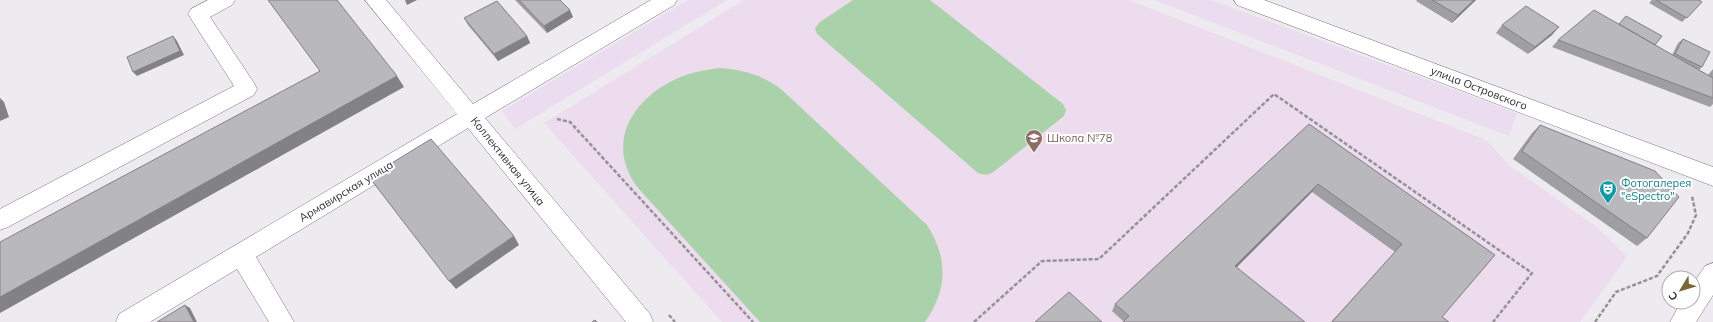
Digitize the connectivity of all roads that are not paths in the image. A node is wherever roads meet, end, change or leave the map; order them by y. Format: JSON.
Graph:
{"nodes":[{"id":1,"x":225,"y":0,"type":"edge"},
{"id":2,"x":375,"y":0,"type":"edge"},
{"id":3,"x":667,"y":0,"type":"edge"},
{"id":4,"x":1244,"y":0,"type":"edge"},
{"id":5,"x":471,"y":116,"type":"junction"},
{"id":6,"x":1713,"y":177,"type":"edge"},
{"id":7,"x":0,"y":220,"type":"edge"},
{"id":8,"x":241,"y":254,"type":"junction"},
{"id":9,"x":1713,"y":274,"type":"edge"},
{"id":10,"x":128,"y":322,"type":"edge"},
{"id":11,"x":282,"y":322,"type":"edge"},
{"id":12,"x":641,"y":322,"type":"edge"},
{"id":13,"x":1682,"y":322,"type":"edge"}],
"edges":[{"from":1,"to":7,"type":"street"},
{"from":2,"to":5,"type":"street","name":"Коллективная улица"},
{"from":3,"to":5,"type":"street","name":"Армавирская улица"},
{"from":4,"to":6,"type":"street","name":"улица Островского"},
{"from":5,"to":8,"type":"street","name":"Армавирская улица"},
{"from":5,"to":12,"type":"street","name":"Коллективная улица"},
{"from":8,"to":10,"type":"street","name":"Армавирская улица"},
{"from":8,"to":11,"type":"street"},
{"from":9,"to":13,"type":"street"}]}
